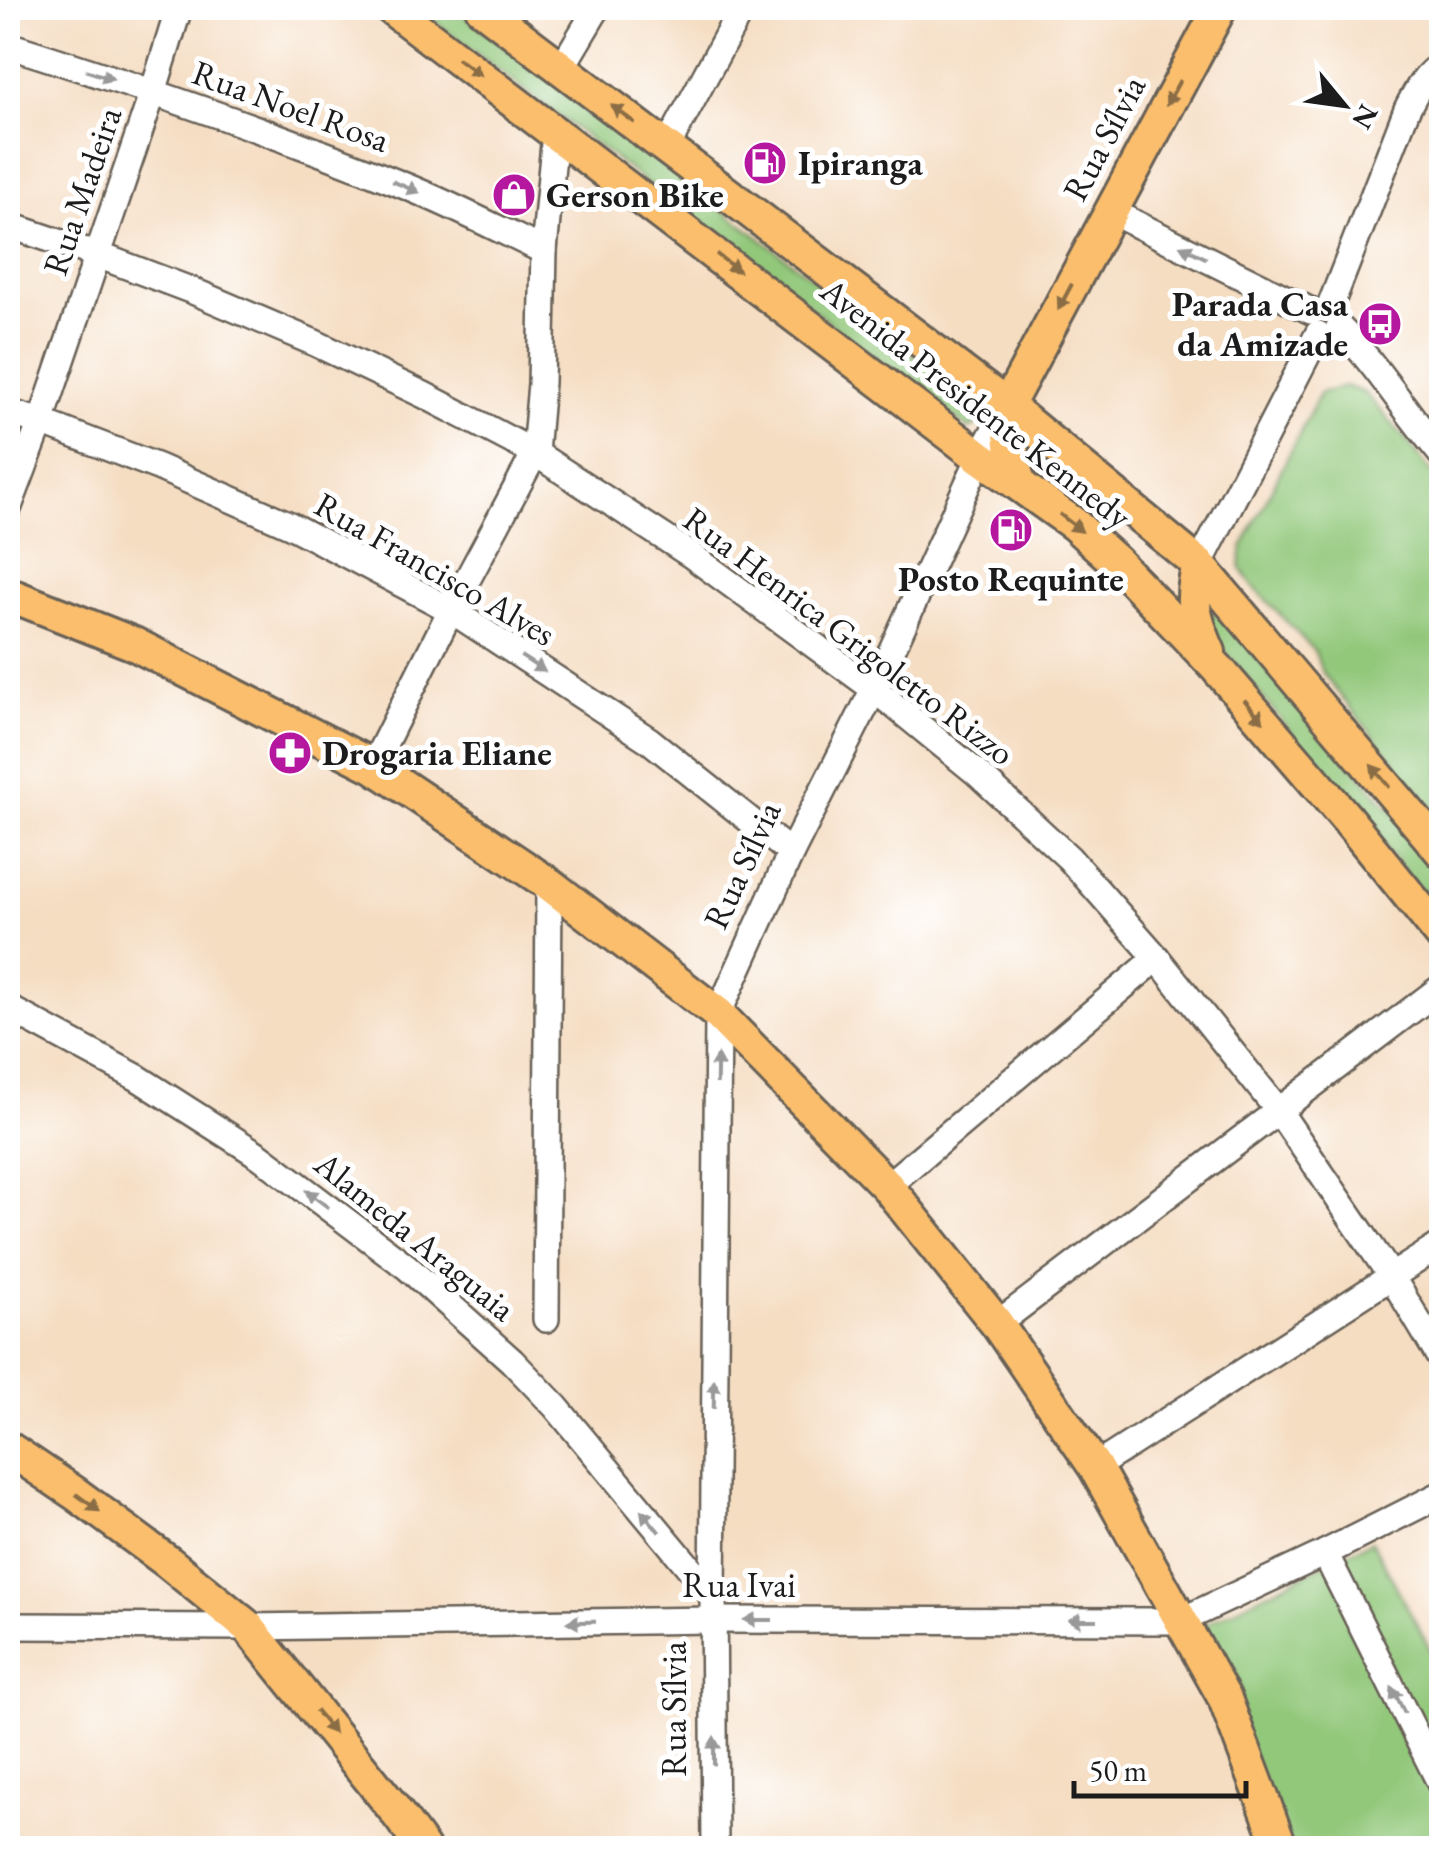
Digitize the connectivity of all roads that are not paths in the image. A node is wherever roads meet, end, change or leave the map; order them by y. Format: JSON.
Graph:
{"nodes":[{"id":1,"x":179,"y":8,"type":"edge"},
{"id":2,"x":391,"y":8,"type":"edge"},
{"id":3,"x":482,"y":8,"type":"edge"},
{"id":4,"x":597,"y":8,"type":"edge"},
{"id":5,"x":742,"y":8,"type":"edge"},
{"id":6,"x":1220,"y":8,"type":"edge"},
{"id":7,"x":8,"y":45,"type":"edge"},
{"id":8,"x":1442,"y":64,"type":"edge"},
{"id":9,"x":562,"y":68,"type":"junction"},
{"id":10,"x":153,"y":92,"type":"junction"},
{"id":11,"x":555,"y":133,"type":"junction"},
{"id":12,"x":667,"y":147,"type":"junction"},
{"id":13,"x":1110,"y":211,"type":"junction"},
{"id":14,"x":8,"y":225,"type":"edge"},
{"id":15,"x":544,"y":251,"type":"junction"},
{"id":16,"x":98,"y":255,"type":"junction"},
{"id":17,"x":1325,"y":319,"type":"junction"},
{"id":18,"x":1008,"y":406,"type":"junction"},
{"id":19,"x":8,"y":412,"type":"edge"},
{"id":20,"x":42,"y":422,"type":"junction"},
{"id":21,"x":1431,"y":423,"type":"edge"},
{"id":22,"x":535,"y":452,"type":"junction"},
{"id":23,"x":1442,"y":455,"type":"edge"},
{"id":24,"x":980,"y":457,"type":"junction"},
{"id":25,"x":1020,"y":485,"type":"junction"},
{"id":26,"x":8,"y":509,"type":"edge"},
{"id":27,"x":1116,"y":562,"type":"junction"},
{"id":28,"x":1199,"y":565,"type":"junction"},
{"id":29,"x":8,"y":594,"type":"edge"},
{"id":30,"x":451,"y":610,"type":"junction"},
{"id":31,"x":1217,"y":668,"type":"junction"},
{"id":32,"x":874,"y":689,"type":"junction"},
{"id":33,"x":373,"y":766,"type":"junction"},
{"id":34,"x":790,"y":852,"type":"junction"},
{"id":35,"x":1442,"y":852,"type":"edge"},
{"id":36,"x":549,"y":884,"type":"junction"},
{"id":37,"x":1442,"y":936,"type":"edge"},
{"id":38,"x":1156,"y":958,"type":"junction"},
{"id":39,"x":1442,"y":987,"type":"edge"},
{"id":40,"x":8,"y":1008,"type":"edge"},
{"id":41,"x":718,"y":1014,"type":"junction"},
{"id":42,"x":1278,"y":1110,"type":"junction"},
{"id":43,"x":887,"y":1186,"type":"junction"},
{"id":44,"x":1442,"y":1244,"type":"edge"},
{"id":45,"x":1392,"y":1276,"type":"junction"},
{"id":46,"x":546,"y":1319,"type":"dead end"},
{"id":47,"x":997,"y":1324,"type":"junction"},
{"id":48,"x":1442,"y":1361,"type":"edge"},
{"id":49,"x":8,"y":1448,"type":"edge"},
{"id":50,"x":1096,"y":1467,"type":"junction"},
{"id":51,"x":1442,"y":1494,"type":"edge"},
{"id":52,"x":1324,"y":1553,"type":"junction"},
{"id":53,"x":713,"y":1608,"type":"junction"},
{"id":54,"x":1180,"y":1621,"type":"junction"},
{"id":55,"x":8,"y":1626,"type":"edge"},
{"id":56,"x":248,"y":1627,"type":"junction"},
{"id":57,"x":1442,"y":1787,"type":"edge"},
{"id":58,"x":423,"y":1848,"type":"edge"},
{"id":59,"x":715,"y":1848,"type":"edge"},
{"id":60,"x":1281,"y":1848,"type":"edge"}],
"edges":[{"from":1,"to":10,"type":"street","name":"Rua Madeira"},
{"from":2,"to":11,"type":"main road","name":"Avenida Presidente Kennedy","one_way":true},
{"from":3,"to":9,"type":"main road","name":"Avenida Presidente Kennedy"},
{"from":4,"to":9,"type":"street"},
{"from":5,"to":12,"type":"street"},
{"from":6,"to":13,"type":"main road","name":"Rua Sílvia","one_way":true},
{"from":7,"to":10,"type":"street","name":"Rua Noel Rosa","one_way":true},
{"from":8,"to":17,"type":"street"},
{"from":12,"to":9,"type":"main road","name":"Avenida Presidente Kennedy","one_way":true},
{"from":10,"to":15,"type":"street","name":"Rua Noel Rosa","one_way":true},
{"from":10,"to":16,"type":"street","name":"Rua Madeira"},
{"from":11,"to":15,"type":"street"},
{"from":11,"to":24,"type":"main road","name":"Avenida Presidente Kennedy","one_way":true},
{"from":12,"to":18,"type":"main road","name":"Avenida Presidente Kennedy"},
{"from":17,"to":13,"type":"street","one_way":true},
{"from":13,"to":18,"type":"main road","name":"Rua Sílvia","one_way":true},
{"from":14,"to":16,"type":"street","name":"Rua Henrica Grigoletto Rizzo"},
{"from":15,"to":22,"type":"street"},
{"from":16,"to":20,"type":"street","name":"Rua Madeira"},
{"from":16,"to":22,"type":"street","name":"Rua Henrica Grigoletto Rizzo"},
{"from":17,"to":21,"type":"street"},
{"from":17,"to":28,"type":"street"},
{"from":18,"to":24,"type":"street","name":"Rua Sílvia"},
{"from":18,"to":25,"type":"main road"},
{"from":18,"to":28,"type":"main road","name":"Avenida Presidente Kennedy"},
{"from":19,"to":20,"type":"street","name":"Rua Francisco Alves"},
{"from":20,"to":26,"type":"street","name":"Rua Madeira"},
{"from":20,"to":30,"type":"street","name":"Rua Francisco Alves"},
{"from":21,"to":23,"type":"street"},
{"from":22,"to":30,"type":"street"},
{"from":22,"to":32,"type":"street","name":"Rua Henrica Grigoletto Rizzo"},
{"from":24,"to":25,"type":"main road","name":"Avenida Presidente Kennedy"},
{"from":24,"to":32,"type":"street","name":"Rua Sílvia"},
{"from":25,"to":27,"type":"main road","name":"Avenida Presidente Kennedy","one_way":true},
{"from":27,"to":28,"type":"main road"},
{"from":27,"to":31,"type":"main road","name":"Avenida Presidente Kennedy"},
{"from":28,"to":31,"type":"main road"},
{"from":35,"to":28,"type":"main road","name":"Avenida Presidente Kennedy","one_way":true},
{"from":29,"to":33,"type":"main road"},
{"from":30,"to":33,"type":"street"},
{"from":30,"to":34,"type":"street","name":"Rua Francisco Alves","one_way":true},
{"from":31,"to":37,"type":"main road","name":"Avenida Presidente Kennedy","one_way":true},
{"from":32,"to":34,"type":"street","name":"Rua Sílvia"},
{"from":32,"to":38,"type":"street","name":"Rua Henrica Grigoletto Rizzo"},
{"from":33,"to":36,"type":"main road"},
{"from":34,"to":41,"type":"street","name":"Rua Sílvia"},
{"from":36,"to":41,"type":"main road"},
{"from":36,"to":46,"type":"street"},
{"from":38,"to":42,"type":"street","name":"Rua Henrica Grigoletto Rizzo"},
{"from":38,"to":43,"type":"street"},
{"from":39,"to":42,"type":"street"},
{"from":53,"to":40,"type":"street","name":"Alameda Araguaia","one_way":true},
{"from":41,"to":43,"type":"main road"},
{"from":53,"to":41,"type":"street","name":"Rua Sílvia","one_way":true},
{"from":42,"to":45,"type":"street","name":"Rua Henrica Grigoletto Rizzo"},
{"from":42,"to":47,"type":"street"},
{"from":43,"to":47,"type":"main road"},
{"from":44,"to":45,"type":"street"},
{"from":45,"to":48,"type":"street","name":"Rua Henrica Grigoletto Rizzo"},
{"from":45,"to":50,"type":"street"},
{"from":47,"to":50,"type":"main road"},
{"from":49,"to":56,"type":"main road","one_way":true},
{"from":50,"to":54,"type":"main road"},
{"from":51,"to":52,"type":"street","name":"Rua Ivai"},
{"from":52,"to":54,"type":"street","name":"Rua Ivai"},
{"from":57,"to":52,"type":"street","one_way":true},
{"from":54,"to":53,"type":"street","name":"Rua Ivai","one_way":true},
{"from":53,"to":56,"type":"street","name":"Rua Ivai","one_way":true},
{"from":59,"to":53,"type":"street","name":"Rua Sílvia","one_way":true},
{"from":54,"to":60,"type":"main road"},
{"from":55,"to":56,"type":"street","name":"Rua Ivai"},
{"from":56,"to":58,"type":"main road","one_way":true}]}
